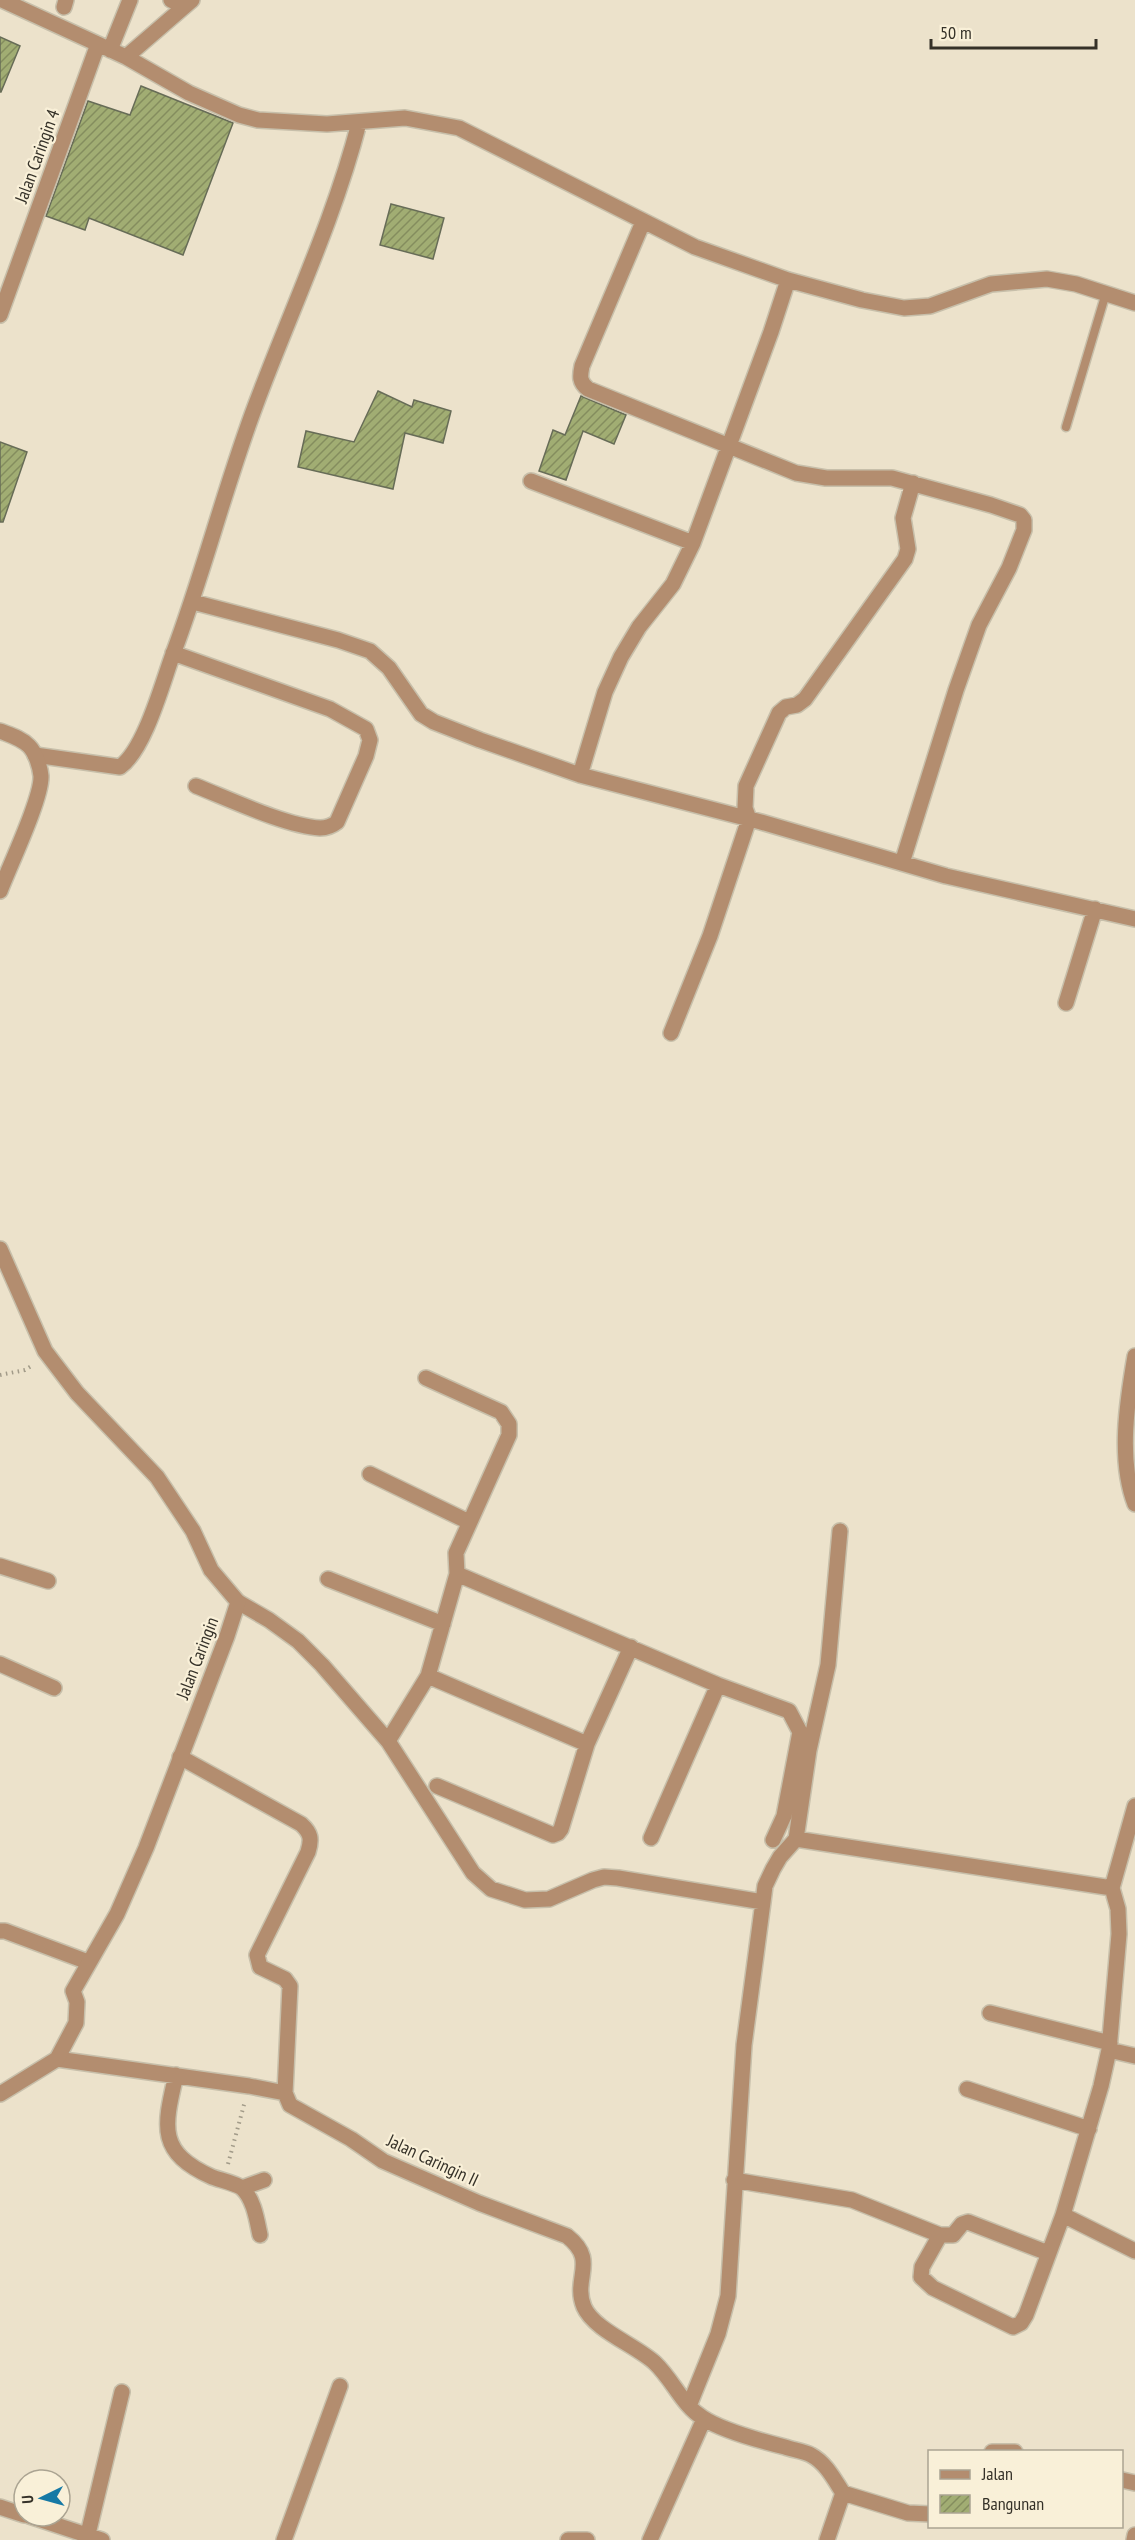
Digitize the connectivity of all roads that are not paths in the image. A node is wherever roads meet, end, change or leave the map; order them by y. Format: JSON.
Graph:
{"nodes":[{"id":1,"x":2,"y":0,"type":"edge"},
{"id":2,"x":130,"y":0,"type":"edge"},
{"id":3,"x":192,"y":0,"type":"edge"},
{"id":4,"x":104,"y":47,"type":"junction"},
{"id":5,"x":126,"y":57,"type":"junction"},
{"id":6,"x":359,"y":123,"type":"junction"},
{"id":7,"x":643,"y":222,"type":"junction"},
{"id":8,"x":7,"y":273,"type":"edge"},
{"id":9,"x":788,"y":280,"type":"junction"},
{"id":10,"x":1106,"y":293,"type":"junction"},
{"id":11,"x":1135,"y":303,"type":"edge"},
{"id":12,"x":0,"y":315,"type":"edge"},
{"id":13,"x":1066,"y":427,"type":"dead end"},
{"id":14,"x":729,"y":445,"type":"junction"},
{"id":15,"x":531,"y":481,"type":"dead end"},
{"id":16,"x":913,"y":483,"type":"junction"},
{"id":17,"x":693,"y":543,"type":"junction"},
{"id":18,"x":193,"y":602,"type":"junction"},
{"id":19,"x":173,"y":653,"type":"junction"},
{"id":20,"x":0,"y":731,"type":"edge"},
{"id":21,"x":35,"y":755,"type":"junction"},
{"id":22,"x":580,"y":775,"type":"junction"},
{"id":23,"x":196,"y":786,"type":"dead end"},
{"id":24,"x":749,"y":819,"type":"junction"},
{"id":25,"x":902,"y":863,"type":"junction"},
{"id":26,"x":0,"y":891,"type":"edge"},
{"id":27,"x":1095,"y":909,"type":"junction"},
{"id":28,"x":1135,"y":919,"type":"edge"},
{"id":29,"x":1066,"y":1003,"type":"dead end"},
{"id":30,"x":671,"y":1033,"type":"dead end"},
{"id":31,"x":0,"y":1249,"type":"edge"},
{"id":32,"x":1135,"y":1356,"type":"edge"},
{"id":33,"x":426,"y":1377,"type":"dead end"},
{"id":34,"x":370,"y":1474,"type":"dead end"},
{"id":35,"x":1135,"y":1504,"type":"edge"},
{"id":36,"x":469,"y":1522,"type":"junction"},
{"id":37,"x":840,"y":1532,"type":"dead end"},
{"id":38,"x":0,"y":1566,"type":"edge"},
{"id":39,"x":457,"y":1574,"type":"junction"},
{"id":40,"x":328,"y":1579,"type":"dead end"},
{"id":41,"x":48,"y":1581,"type":"dead end"},
{"id":42,"x":238,"y":1602,"type":"junction"},
{"id":43,"x":443,"y":1624,"type":"junction"},
{"id":44,"x":631,"y":1647,"type":"junction"},
{"id":45,"x":0,"y":1664,"type":"edge"},
{"id":46,"x":428,"y":1676,"type":"junction"},
{"id":47,"x":718,"y":1685,"type":"junction"},
{"id":48,"x":54,"y":1688,"type":"dead end"},
{"id":49,"x":388,"y":1741,"type":"junction"},
{"id":50,"x":587,"y":1744,"type":"junction"},
{"id":51,"x":180,"y":1757,"type":"junction"},
{"id":52,"x":437,"y":1786,"type":"dead end"},
{"id":53,"x":1135,"y":1806,"type":"edge"},
{"id":54,"x":651,"y":1838,"type":"dead end"},
{"id":55,"x":796,"y":1839,"type":"junction"},
{"id":56,"x":773,"y":1840,"type":"dead end"},
{"id":57,"x":1112,"y":1888,"type":"junction"},
{"id":58,"x":763,"y":1902,"type":"junction"},
{"id":59,"x":0,"y":1931,"type":"edge"},
{"id":60,"x":88,"y":1962,"type":"junction"},
{"id":61,"x":990,"y":2013,"type":"dead end"},
{"id":62,"x":1109,"y":2046,"type":"junction"},
{"id":63,"x":1135,"y":2056,"type":"edge"},
{"id":64,"x":57,"y":2059,"type":"junction"},
{"id":65,"x":176,"y":2075,"type":"junction"},
{"id":66,"x":967,"y":2089,"type":"dead end"},
{"id":67,"x":285,"y":2093,"type":"junction"},
{"id":68,"x":0,"y":2094,"type":"edge"},
{"id":69,"x":1089,"y":2129,"type":"junction"},
{"id":70,"x":264,"y":2180,"type":"dead end"},
{"id":71,"x":734,"y":2180,"type":"junction"},
{"id":72,"x":242,"y":2188,"type":"junction"},
{"id":73,"x":1063,"y":2214,"type":"junction"},
{"id":74,"x":260,"y":2235,"type":"dead end"},
{"id":75,"x":940,"y":2235,"type":"junction"},
{"id":76,"x":1135,"y":2251,"type":"edge"},
{"id":77,"x":1048,"y":2253,"type":"junction"},
{"id":78,"x":340,"y":2386,"type":"dead end"},
{"id":79,"x":122,"y":2392,"type":"dead end"},
{"id":80,"x":689,"y":2406,"type":"junction"},
{"id":81,"x":704,"y":2419,"type":"junction"},
{"id":82,"x":843,"y":2493,"type":"junction"},
{"id":83,"x":928,"y":2514,"type":"edge"},
{"id":84,"x":70,"y":2534,"type":"edge"},
{"id":85,"x":1135,"y":2535,"type":"edge"},
{"id":86,"x":95,"y":2537,"type":"edge"},
{"id":87,"x":284,"y":2540,"type":"edge"},
{"id":88,"x":568,"y":2540,"type":"edge"},
{"id":89,"x":586,"y":2540,"type":"edge"},
{"id":90,"x":650,"y":2540,"type":"edge"},
{"id":91,"x":827,"y":2540,"type":"edge"},
{"id":92,"x":1134,"y":2540,"type":"edge"}],
"edges":[{"from":1,"to":4,"type":"street"},
{"from":2,"to":4,"type":"street","name":"Jalan Caringin 4"},
{"from":3,"to":5,"type":"street"},
{"from":4,"to":5,"type":"street"},
{"from":4,"to":8,"type":"street","name":"Jalan Caringin 4"},
{"from":5,"to":6,"type":"street"},
{"from":6,"to":7,"type":"street"},
{"from":6,"to":18,"type":"street"},
{"from":7,"to":9,"type":"street"},
{"from":7,"to":14,"type":"street"},
{"from":8,"to":12,"type":"street","name":"Jalan Caringin 4"},
{"from":9,"to":10,"type":"street"},
{"from":9,"to":14,"type":"street"},
{"from":10,"to":11,"type":"street"},
{"from":10,"to":13,"type":"lane"},
{"from":14,"to":16,"type":"street"},
{"from":14,"to":17,"type":"street"},
{"from":15,"to":17,"type":"street"},
{"from":16,"to":24,"type":"street"},
{"from":16,"to":25,"type":"street"},
{"from":17,"to":22,"type":"street"},
{"from":18,"to":19,"type":"street"},
{"from":18,"to":22,"type":"street"},
{"from":19,"to":21,"type":"street"},
{"from":19,"to":23,"type":"street"},
{"from":20,"to":21,"type":"street"},
{"from":21,"to":26,"type":"street"},
{"from":22,"to":24,"type":"street"},
{"from":24,"to":25,"type":"street"},
{"from":24,"to":30,"type":"street"},
{"from":25,"to":27,"type":"street"},
{"from":27,"to":28,"type":"street"},
{"from":27,"to":29,"type":"street"},
{"from":31,"to":42,"type":"street","name":"Jalan Caringin"},
{"from":32,"to":35,"type":"street"},
{"from":33,"to":36,"type":"street"},
{"from":34,"to":36,"type":"street"},
{"from":36,"to":39,"type":"street"},
{"from":37,"to":55,"type":"street"},
{"from":38,"to":41,"type":"street"},
{"from":39,"to":43,"type":"street"},
{"from":39,"to":44,"type":"street"},
{"from":40,"to":43,"type":"street"},
{"from":42,"to":49,"type":"street"},
{"from":42,"to":51,"type":"street","name":"Jalan Caringin"},
{"from":43,"to":46,"type":"street"},
{"from":44,"to":47,"type":"street"},
{"from":44,"to":50,"type":"street"},
{"from":45,"to":48,"type":"street"},
{"from":46,"to":49,"type":"street"},
{"from":46,"to":50,"type":"street"},
{"from":47,"to":54,"type":"street"},
{"from":47,"to":56,"type":"street"},
{"from":49,"to":58,"type":"street"},
{"from":50,"to":52,"type":"street"},
{"from":51,"to":60,"type":"street","name":"Jalan Caringin"},
{"from":51,"to":67,"type":"street"},
{"from":53,"to":57,"type":"street"},
{"from":55,"to":57,"type":"street"},
{"from":55,"to":58,"type":"street"},
{"from":57,"to":62,"type":"street"},
{"from":58,"to":71,"type":"street"},
{"from":59,"to":60,"type":"street"},
{"from":60,"to":64,"type":"street","name":"Jalan Caringin"},
{"from":61,"to":62,"type":"street"},
{"from":62,"to":63,"type":"street"},
{"from":62,"to":69,"type":"street"},
{"from":64,"to":65,"type":"street"},
{"from":64,"to":68,"type":"street"},
{"from":65,"to":67,"type":"street"},
{"from":65,"to":72,"type":"street"},
{"from":66,"to":69,"type":"street"},
{"from":67,"to":80,"type":"street","name":"Jalan Caringin II"},
{"from":69,"to":73,"type":"street"},
{"from":70,"to":72,"type":"street"},
{"from":71,"to":75,"type":"street"},
{"from":71,"to":80,"type":"street"},
{"from":72,"to":74,"type":"street"},
{"from":73,"to":76,"type":"street"},
{"from":73,"to":77,"type":"street"},
{"from":75,"to":77,"type":"street"},
{"from":75,"to":77,"type":"street"},
{"from":78,"to":87,"type":"street"},
{"from":79,"to":86,"type":"street"},
{"from":80,"to":81,"type":"street","name":"Jalan Caringin II"},
{"from":81,"to":82,"type":"street","name":"Jalan Caringin II"},
{"from":81,"to":90,"type":"street"},
{"from":82,"to":83,"type":"street"},
{"from":82,"to":91,"type":"street"},
{"from":84,"to":86,"type":"street"},
{"from":85,"to":92,"type":"street"},
{"from":88,"to":89,"type":"street"}]}
